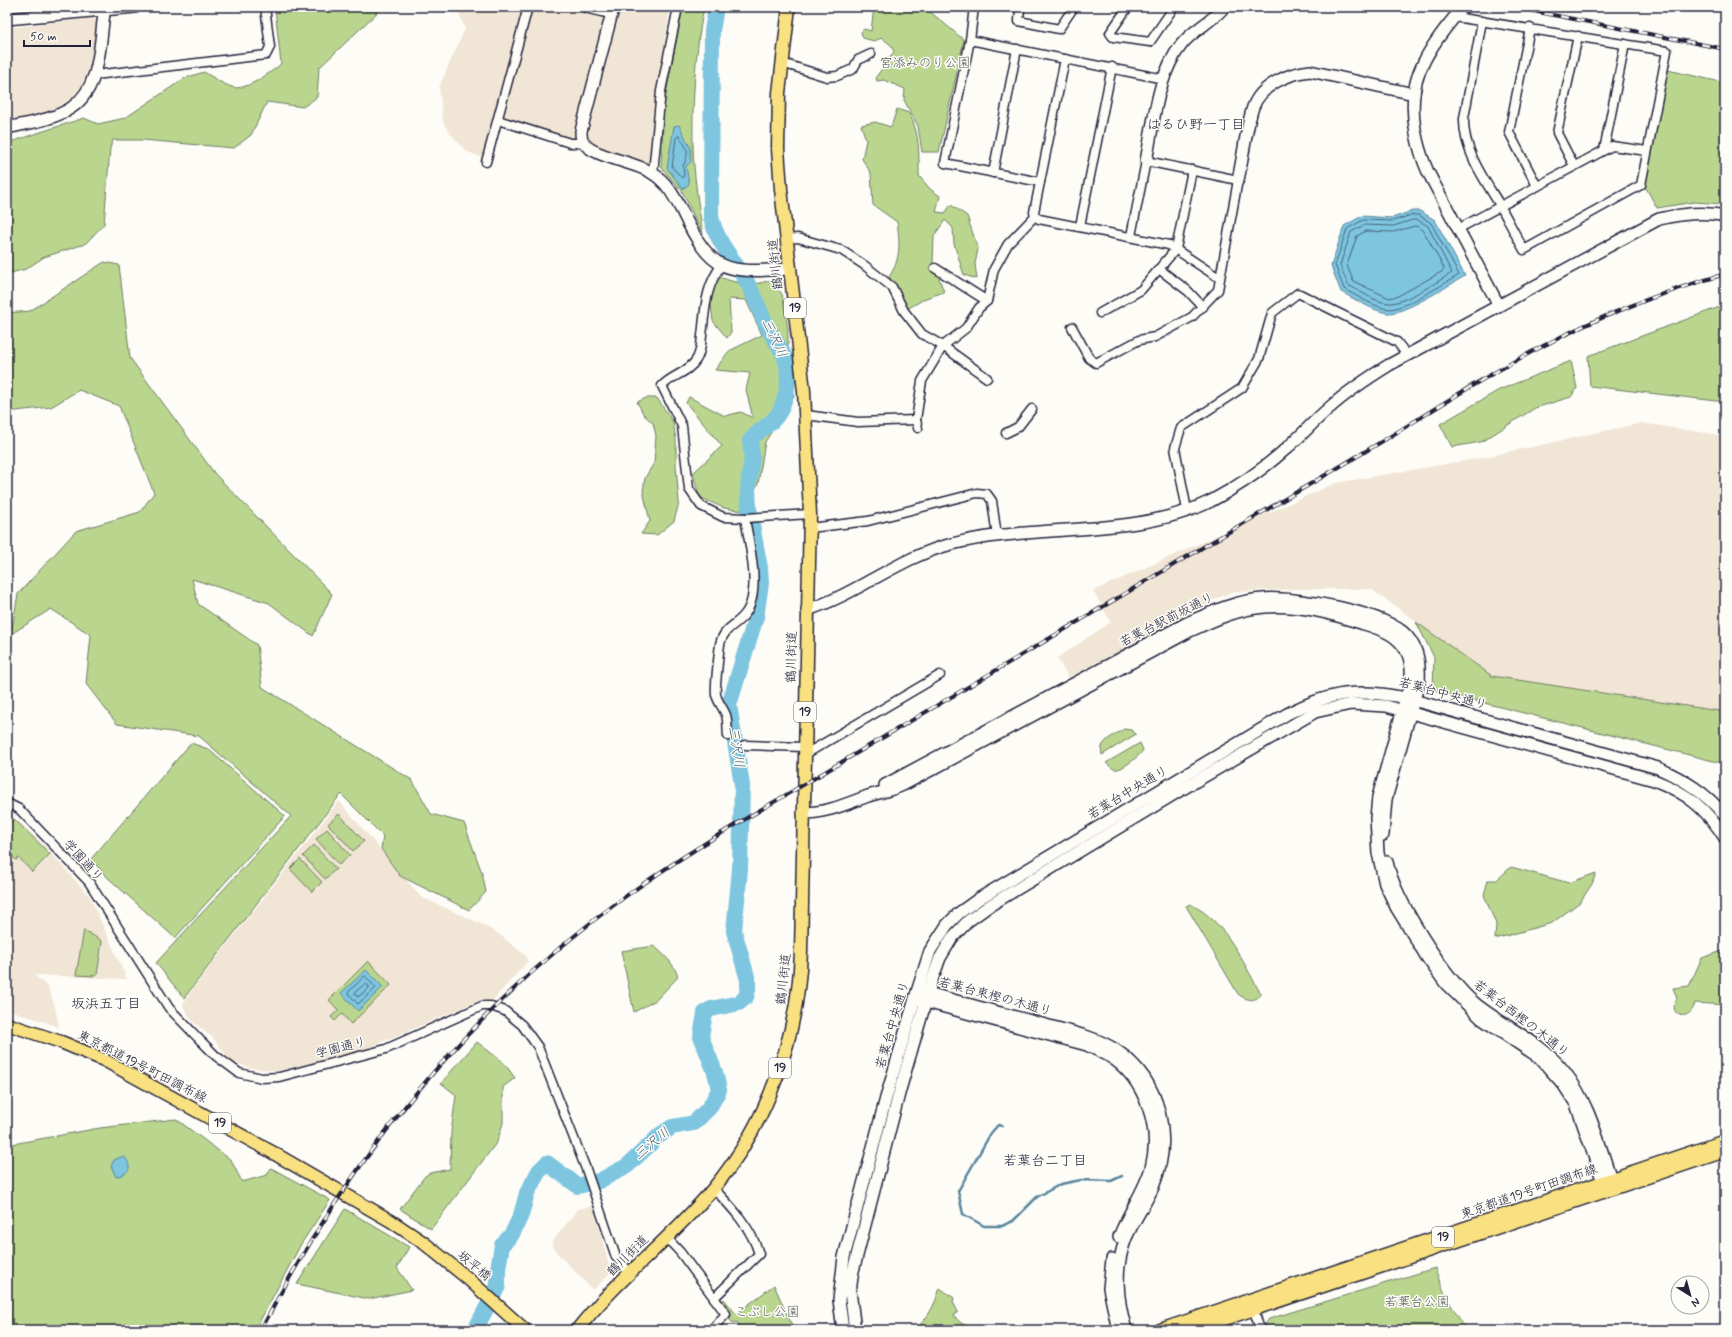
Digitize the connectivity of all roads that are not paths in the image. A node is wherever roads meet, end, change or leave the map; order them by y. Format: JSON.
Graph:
{"nodes":[{"id":1,"x":135,"y":7,"type":"edge"},
{"id":2,"x":265,"y":7,"type":"edge"},
{"id":3,"x":528,"y":7,"type":"edge"},
{"id":4,"x":587,"y":7,"type":"edge"},
{"id":5,"x":678,"y":7,"type":"edge"},
{"id":6,"x":789,"y":7,"type":"edge"},
{"id":7,"x":974,"y":7,"type":"edge"},
{"id":8,"x":1020,"y":7,"type":"edge"},
{"id":9,"x":1074,"y":7,"type":"edge"},
{"id":10,"x":1128,"y":7,"type":"edge"},
{"id":11,"x":1174,"y":7,"type":"edge"},
{"id":12,"x":1224,"y":7,"type":"edge"},
{"id":13,"x":1463,"y":7,"type":"edge"},
{"id":14,"x":105,"y":9,"type":"edge"},
{"id":15,"x":613,"y":10,"type":"edge"},
{"id":16,"x":1455,"y":17,"type":"junction"},
{"id":17,"x":7,"y":19,"type":"edge"},
{"id":18,"x":1482,"y":21,"type":"junction"},
{"id":19,"x":1530,"y":28,"type":"junction"},
{"id":20,"x":1578,"y":36,"type":"junction"},
{"id":21,"x":970,"y":40,"type":"junction"},
{"id":22,"x":1625,"y":44,"type":"junction"},
{"id":23,"x":1017,"y":49,"type":"junction"},
{"id":24,"x":870,"y":54,"type":"dead end"},
{"id":25,"x":1065,"y":59,"type":"junction"},
{"id":26,"x":782,"y":63,"type":"junction"},
{"id":27,"x":1112,"y":67,"type":"junction"},
{"id":28,"x":95,"y":75,"type":"junction"},
{"id":29,"x":1164,"y":79,"type":"junction"},
{"id":30,"x":1414,"y":94,"type":"junction"},
{"id":31,"x":498,"y":120,"type":"junction"},
{"id":32,"x":7,"y":128,"type":"edge"},
{"id":33,"x":583,"y":143,"type":"junction"},
{"id":34,"x":1604,"y":150,"type":"junction"},
{"id":35,"x":1647,"y":151,"type":"junction"},
{"id":36,"x":1146,"y":161,"type":"junction"},
{"id":37,"x":486,"y":162,"type":"dead end"},
{"id":38,"x":1574,"y":166,"type":"junction"},
{"id":39,"x":1192,"y":170,"type":"junction"},
{"id":40,"x":652,"y":173,"type":"junction"},
{"id":41,"x":993,"y":173,"type":"junction"},
{"id":42,"x":1238,"y":180,"type":"junction"},
{"id":43,"x":1040,"y":182,"type":"junction"},
{"id":44,"x":1538,"y":186,"type":"junction"},
{"id":45,"x":1500,"y":206,"type":"junction"},
{"id":46,"x":1035,"y":216,"type":"junction"},
{"id":47,"x":1725,"y":216,"type":"edge"},
{"id":48,"x":1080,"y":226,"type":"junction"},
{"id":49,"x":1458,"y":229,"type":"junction"},
{"id":50,"x":1131,"y":236,"type":"junction"},
{"id":51,"x":787,"y":240,"type":"junction"},
{"id":52,"x":1176,"y":249,"type":"junction"},
{"id":53,"x":723,"y":266,"type":"junction"},
{"id":54,"x":935,"y":268,"type":"dead end"},
{"id":55,"x":790,"y":269,"type":"junction"},
{"id":56,"x":1158,"y":269,"type":"junction"},
{"id":57,"x":1219,"y":278,"type":"junction"},
{"id":58,"x":987,"y":301,"type":"junction"},
{"id":59,"x":1498,"y":304,"type":"junction"},
{"id":60,"x":1203,"y":307,"type":"junction"},
{"id":61,"x":1100,"y":313,"type":"dead end"},
{"id":62,"x":1072,"y":327,"type":"dead end"},
{"id":63,"x":943,"y":346,"type":"junction"},
{"id":64,"x":1407,"y":355,"type":"junction"},
{"id":65,"x":987,"y":378,"type":"dead end"},
{"id":66,"x":1032,"y":409,"type":"dead end"},
{"id":67,"x":806,"y":415,"type":"junction"},
{"id":68,"x":1006,"y":433,"type":"dead end"},
{"id":69,"x":1187,"y":510,"type":"junction"},
{"id":70,"x":810,"y":514,"type":"junction"},
{"id":71,"x":746,"y":518,"type":"junction"},
{"id":72,"x":810,"y":528,"type":"junction"},
{"id":73,"x":997,"y":536,"type":"junction"},
{"id":74,"x":807,"y":610,"type":"junction"},
{"id":75,"x":940,"y":675,"type":"dead end"},
{"id":76,"x":1410,"y":699,"type":"junction"},
{"id":77,"x":1407,"y":710,"type":"junction"},
{"id":78,"x":728,"y":736,"type":"dead end"},
{"id":79,"x":745,"y":745,"type":"dead end"},
{"id":80,"x":804,"y":751,"type":"junction"},
{"id":81,"x":870,"y":796,"type":"junction"},
{"id":82,"x":7,"y":803,"type":"edge"},
{"id":83,"x":803,"y":813,"type":"junction"},
{"id":84,"x":1725,"y":816,"type":"edge"},
{"id":85,"x":1725,"y":838,"type":"edge"},
{"id":86,"x":916,"y":995,"type":"junction"},
{"id":87,"x":927,"y":998,"type":"junction"},
{"id":88,"x":7,"y":1024,"type":"edge"},
{"id":89,"x":1725,"y":1141,"type":"edge"},
{"id":90,"x":1725,"y":1152,"type":"edge"},
{"id":91,"x":1608,"y":1183,"type":"junction"},
{"id":92,"x":714,"y":1188,"type":"junction"},
{"id":93,"x":666,"y":1238,"type":"junction"},
{"id":94,"x":424,"y":1243,"type":"joint"},
{"id":95,"x":630,"y":1273,"type":"junction"},
{"id":96,"x":714,"y":1298,"type":"junction"},
{"id":97,"x":1254,"y":1310,"type":"junction"},
{"id":98,"x":526,"y":1330,"type":"edge"},
{"id":99,"x":577,"y":1330,"type":"edge"},
{"id":100,"x":711,"y":1330,"type":"edge"},
{"id":101,"x":843,"y":1330,"type":"edge"},
{"id":102,"x":855,"y":1330,"type":"edge"},
{"id":103,"x":1118,"y":1330,"type":"edge"},
{"id":104,"x":1126,"y":1330,"type":"edge"},
{"id":105,"x":1160,"y":1330,"type":"edge"},
{"id":106,"x":1192,"y":1330,"type":"edge"},
{"id":107,"x":1260,"y":1330,"type":"edge"}],
"edges":[{"from":1,"to":14,"type":"street"},
{"from":2,"to":28,"type":"street"},
{"from":3,"to":31,"type":"street"},
{"from":4,"to":15,"type":"street"},
{"from":5,"to":40,"type":"street"},
{"from":6,"to":26,"type":"main road","name":"鶴川街道","number":"19"},
{"from":7,"to":21,"type":"street"},
{"from":8,"to":9,"type":"street"},
{"from":10,"to":11,"type":"street"},
{"from":12,"to":29,"type":"street"},
{"from":13,"to":16,"type":"street"},
{"from":14,"to":17,"type":"street"},
{"from":14,"to":28,"type":"street"},
{"from":15,"to":33,"type":"street"},
{"from":16,"to":18,"type":"street"},
{"from":16,"to":30,"type":"street"},
{"from":18,"to":19,"type":"street"},
{"from":18,"to":45,"type":"street"},
{"from":19,"to":20,"type":"street"},
{"from":19,"to":44,"type":"street"},
{"from":20,"to":22,"type":"street"},
{"from":20,"to":38,"type":"street"},
{"from":21,"to":23,"type":"street"},
{"from":21,"to":41,"type":"street"},
{"from":22,"to":34,"type":"street"},
{"from":22,"to":35,"type":"street"},
{"from":23,"to":25,"type":"street"},
{"from":23,"to":41,"type":"street"},
{"from":24,"to":26,"type":"street"},
{"from":25,"to":27,"type":"street"},
{"from":25,"to":43,"type":"street"},
{"from":26,"to":51,"type":"main road","name":"鶴川街道","number":"19"},
{"from":27,"to":29,"type":"street"},
{"from":27,"to":48,"type":"street"},
{"from":28,"to":32,"type":"street"},
{"from":29,"to":36,"type":"street"},
{"from":30,"to":42,"type":"street"},
{"from":30,"to":49,"type":"street"},
{"from":31,"to":33,"type":"street"},
{"from":31,"to":37,"type":"street"},
{"from":33,"to":40,"type":"street"},
{"from":34,"to":35,"type":"street"},
{"from":34,"to":38,"type":"street"},
{"from":35,"to":45,"type":"street"},
{"from":36,"to":39,"type":"street"},
{"from":36,"to":50,"type":"street"},
{"from":38,"to":44,"type":"street"},
{"from":39,"to":42,"type":"street"},
{"from":39,"to":52,"type":"street"},
{"from":40,"to":53,"type":"street"},
{"from":41,"to":43,"type":"street"},
{"from":42,"to":57,"type":"street"},
{"from":43,"to":46,"type":"street"},
{"from":44,"to":45,"type":"street"},
{"from":45,"to":49,"type":"street"},
{"from":46,"to":48,"type":"street"},
{"from":46,"to":58,"type":"street"},
{"from":47,"to":59,"type":"street"},
{"from":48,"to":50,"type":"street"},
{"from":49,"to":59,"type":"street"},
{"from":50,"to":52,"type":"street"},
{"from":51,"to":55,"type":"main road","name":"鶴川街道","number":"19"},
{"from":51,"to":63,"type":"street"},
{"from":52,"to":56,"type":"street"},
{"from":52,"to":57,"type":"street"},
{"from":53,"to":55,"type":"street"},
{"from":53,"to":71,"type":"street"},
{"from":54,"to":58,"type":"street"},
{"from":55,"to":67,"type":"main road","name":"鶴川街道","number":"19"},
{"from":56,"to":60,"type":"street"},
{"from":56,"to":61,"type":"street"},
{"from":57,"to":60,"type":"street"},
{"from":58,"to":63,"type":"street"},
{"from":59,"to":64,"type":"street"},
{"from":60,"to":62,"type":"street"},
{"from":63,"to":65,"type":"street"},
{"from":63,"to":67,"type":"street"},
{"from":64,"to":69,"type":"street"},
{"from":64,"to":69,"type":"street"},
{"from":66,"to":68,"type":"street"},
{"from":67,"to":70,"type":"main road","name":"鶴川街道","number":"19"},
{"from":69,"to":73,"type":"street"},
{"from":70,"to":71,"type":"street"},
{"from":70,"to":72,"type":"main road","name":"鶴川街道","number":"19"},
{"from":71,"to":78,"type":"street"},
{"from":72,"to":73,"type":"street"},
{"from":72,"to":74,"type":"main road","name":"鶴川街道","number":"19"},
{"from":73,"to":74,"type":"street"},
{"from":74,"to":80,"type":"main road","name":"鶴川街道","number":"19"},
{"from":75,"to":80,"type":"street"},
{"from":76,"to":77,"type":"street","name":"若葉台西樫の木通り"},
{"from":76,"to":81,"type":"street","name":"若葉台駅前坂通り"},
{"from":76,"to":81,"type":"street","name":"若葉台駅前坂通り"},
{"from":76,"to":84,"type":"street","name":"若葉台中央通り"},
{"from":76,"to":86,"type":"street","name":"若葉台中央通り"},
{"from":77,"to":85,"type":"street","name":"若葉台中央通り"},
{"from":77,"to":87,"type":"street","name":"若葉台中央通り"},
{"from":77,"to":91,"type":"street","name":"若葉台西樫の木通り"},
{"from":79,"to":80,"type":"street"},
{"from":80,"to":83,"type":"main road","name":"鶴川街道","number":"19"},
{"from":81,"to":83,"type":"street"},
{"from":82,"to":95,"type":"street","name":"学園通り"},
{"from":83,"to":92,"type":"main road","name":"鶴川街道","number":"19"},
{"from":86,"to":87,"type":"street","name":"若葉台東樫の木通り"},
{"from":86,"to":101,"type":"street","name":"若葉台中央通り"},
{"from":87,"to":102,"type":"street","name":"若葉台中央通り"},
{"from":87,"to":103,"type":"street","name":"若葉台東樫の木通り"},
{"from":87,"to":104,"type":"street","name":"若葉台東樫の木通り"},
{"from":88,"to":94,"type":"main road","name":"東京都道19号町田調布線","number":"19"},
{"from":89,"to":91,"type":"main road","name":"東京都道19号町田調布線","number":"19"},
{"from":90,"to":91,"type":"main road","name":"東京都道19号町田調布線","number":"19"},
{"from":91,"to":97,"type":"main road","name":"東京都道19号町田調布線","number":"19"},
{"from":91,"to":105,"type":"main road","name":"東京都道19号町田調布線","number":"19"},
{"from":92,"to":93,"type":"main road","name":"鶴川街道","number":"19"},
{"from":92,"to":96,"type":"street"},
{"from":93,"to":95,"type":"main road","name":"鶴川街道","number":"19"},
{"from":93,"to":96,"type":"street"},
{"from":94,"to":98,"type":"main road","name":"坂平橋","number":"19"},
{"from":95,"to":99,"type":"main road","name":"鶴川街道","number":"19"},
{"from":96,"to":100,"type":"street"},
{"from":97,"to":106,"type":"main road","name":"東京都道19号町田調布線","number":"19"},
{"from":97,"to":107,"type":"street"}]}
